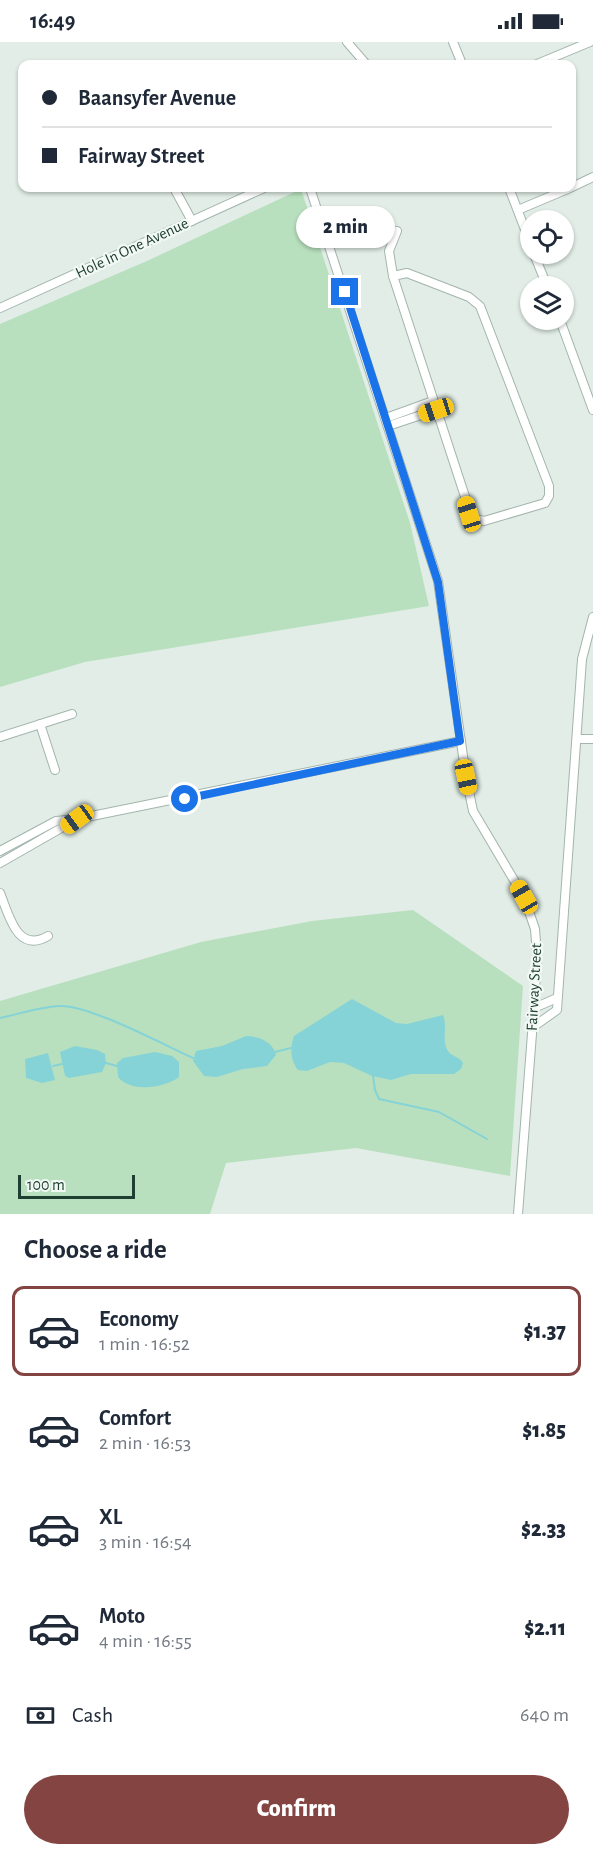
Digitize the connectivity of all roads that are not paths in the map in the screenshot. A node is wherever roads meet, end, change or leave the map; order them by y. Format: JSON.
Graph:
{"nodes":[{"id":1,"x":346,"y":42,"type":"edge"},
{"id":2,"x":453,"y":42,"type":"edge"},
{"id":3,"x":590,"y":42,"type":"edge"},
{"id":4,"x":362,"y":60,"type":"edge"},
{"id":5,"x":460,"y":60,"type":"edge"},
{"id":6,"x":547,"y":60,"type":"edge"},
{"id":7,"x":593,"y":177,"type":"edge"},
{"id":8,"x":576,"y":185,"type":"edge"},
{"id":9,"x":176,"y":192,"type":"edge"},
{"id":10,"x":255,"y":192,"type":"edge"},
{"id":11,"x":310,"y":192,"type":"edge"},
{"id":12,"x":511,"y":192,"type":"edge"},
{"id":13,"x":559,"y":192,"type":"edge"},
{"id":14,"x":518,"y":210,"type":"junction"},
{"id":15,"x":520,"y":215,"type":"edge"},
{"id":16,"x":192,"y":221,"type":"junction"},
{"id":17,"x":397,"y":231,"type":"dead end"},
{"id":18,"x":393,"y":276,"type":"junction"},
{"id":19,"x":0,"y":308,"type":"edge"},
{"id":20,"x":564,"y":330,"type":"edge"},
{"id":21,"x":433,"y":401,"type":"junction"},
{"id":22,"x":436,"y":410,"type":"junction"},
{"id":23,"x":593,"y":410,"type":"edge"},
{"id":24,"x":387,"y":422,"type":"junction"},
{"id":25,"x":593,"y":617,"type":"edge"},
{"id":26,"x":72,"y":714,"type":"dead end"},
{"id":27,"x":40,"y":724,"type":"junction"},
{"id":28,"x":0,"y":737,"type":"edge"},
{"id":29,"x":577,"y":739,"type":"junction"},
{"id":30,"x":593,"y":739,"type":"edge"},
{"id":31,"x":460,"y":741,"type":"junction"},
{"id":32,"x":55,"y":770,"type":"dead end"},
{"id":33,"x":77,"y":819,"type":"junction"},
{"id":34,"x":31,"y":834,"type":"junction"},
{"id":35,"x":35,"y":842,"type":"junction"},
{"id":36,"x":0,"y":851,"type":"edge"},
{"id":37,"x":0,"y":863,"type":"edge"},
{"id":38,"x":0,"y":893,"type":"edge"},
{"id":39,"x":48,"y":936,"type":"dead end"},
{"id":40,"x":557,"y":998,"type":"junction"},
{"id":41,"x":534,"y":1008,"type":"junction"},
{"id":42,"x":533,"y":1027,"type":"junction"},
{"id":43,"x":518,"y":1214,"type":"edge"}],
"edges":[{"from":1,"to":4,"type":"street"},
{"from":2,"to":5,"type":"street"},
{"from":3,"to":6,"type":"street"},
{"from":7,"to":8,"type":"street"},
{"from":9,"to":16,"type":"street"},
{"from":10,"to":16,"type":"street","name":"Hole In One Avenue"},
{"from":11,"to":24,"type":"street","name":"Fairway Street"},
{"from":12,"to":14,"type":"street"},
{"from":13,"to":14,"type":"street"},
{"from":14,"to":15,"type":"street"},
{"from":16,"to":19,"type":"street","name":"Hole In One Avenue"},
{"from":17,"to":18,"type":"street"},
{"from":18,"to":21,"type":"street"},
{"from":18,"to":22,"type":"street"},
{"from":20,"to":23,"type":"street"},
{"from":21,"to":22,"type":"street"},
{"from":21,"to":24,"type":"street"},
{"from":22,"to":24,"type":"street"},
{"from":24,"to":31,"type":"street","name":"Fairway Street"},
{"from":25,"to":29,"type":"street"},
{"from":26,"to":27,"type":"street"},
{"from":27,"to":28,"type":"street"},
{"from":27,"to":32,"type":"street"},
{"from":29,"to":30,"type":"street"},
{"from":29,"to":40,"type":"street"},
{"from":31,"to":33,"type":"street"},
{"from":31,"to":41,"type":"street","name":"Fairway Street"},
{"from":33,"to":34,"type":"street"},
{"from":33,"to":35,"type":"street"},
{"from":34,"to":35,"type":"street"},
{"from":34,"to":36,"type":"street"},
{"from":35,"to":37,"type":"street"},
{"from":38,"to":39,"type":"street"},
{"from":40,"to":41,"type":"street"},
{"from":40,"to":42,"type":"street"},
{"from":41,"to":42,"type":"street","name":"Fairway Street"},
{"from":42,"to":43,"type":"street","name":"Fairway Street"}]}
